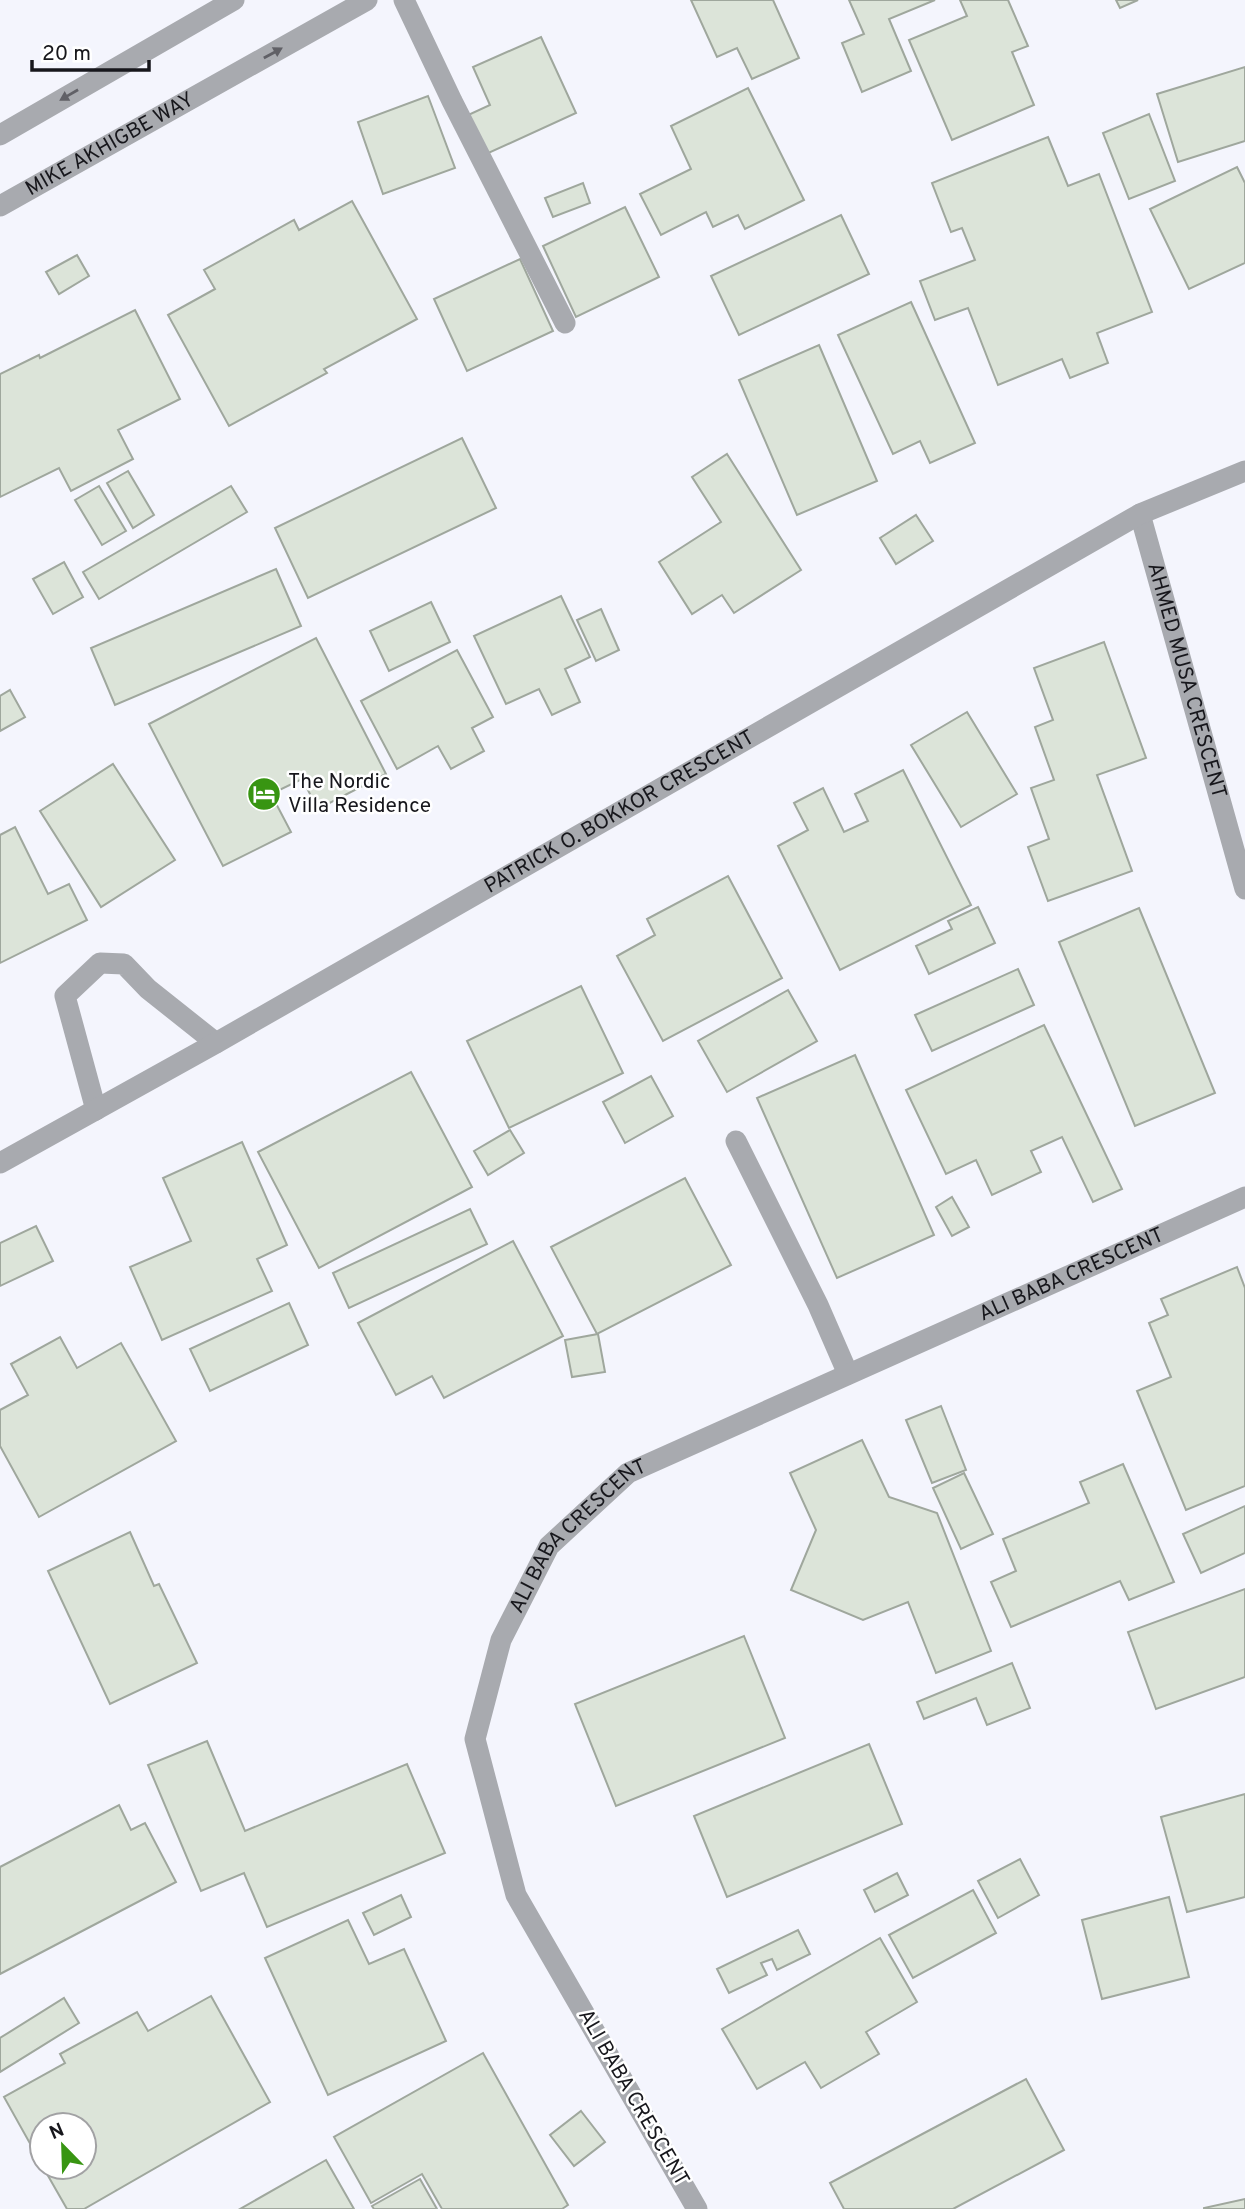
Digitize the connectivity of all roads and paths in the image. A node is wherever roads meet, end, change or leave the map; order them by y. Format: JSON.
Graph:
{"nodes":[{"id":1,"x":234,"y":0,"type":"edge"},
{"id":2,"x":367,"y":0,"type":"edge"},
{"id":3,"x":404,"y":0,"type":"edge"},
{"id":4,"x":0,"y":135,"type":"edge"},
{"id":5,"x":0,"y":206,"type":"edge"},
{"id":6,"x":565,"y":323,"type":"dead end"},
{"id":7,"x":1245,"y":471,"type":"edge"},
{"id":8,"x":1140,"y":514,"type":"junction"},
{"id":9,"x":1245,"y":889,"type":"edge"},
{"id":10,"x":216,"y":1043,"type":"junction"},
{"id":11,"x":96,"y":1110,"type":"junction"},
{"id":12,"x":736,"y":1141,"type":"dead end"},
{"id":13,"x":0,"y":1163,"type":"edge"},
{"id":14,"x":1245,"y":1197,"type":"edge"},
{"id":15,"x":848,"y":1374,"type":"junction"},
{"id":16,"x":696,"y":2209,"type":"edge"}],
"edges":[{"from":1,"to":4,"type":"street","one_way":true},
{"from":5,"to":2,"type":"street","name":"MIKE AKHIGBE WAY","one_way":true},
{"from":3,"to":6,"type":"street"},
{"from":7,"to":8,"type":"street","name":"PATRICK O. BOKKOR CRESCENT"},
{"from":8,"to":9,"type":"street","name":"AHMED MUSA CRESCENT"},
{"from":8,"to":10,"type":"street","name":"PATRICK O. BOKKOR CRESCENT"},
{"from":10,"to":11,"type":"street","name":"PATRICK O. BOKKOR CRESCENT"},
{"from":10,"to":11,"type":"street"},
{"from":11,"to":13,"type":"street","name":"PATRICK O. BOKKOR CRESCENT"},
{"from":12,"to":15,"type":"street"},
{"from":14,"to":15,"type":"street","name":"ALI BABA CRESCENT"},
{"from":15,"to":16,"type":"street","name":"ALI BABA CRESCENT"}]}
